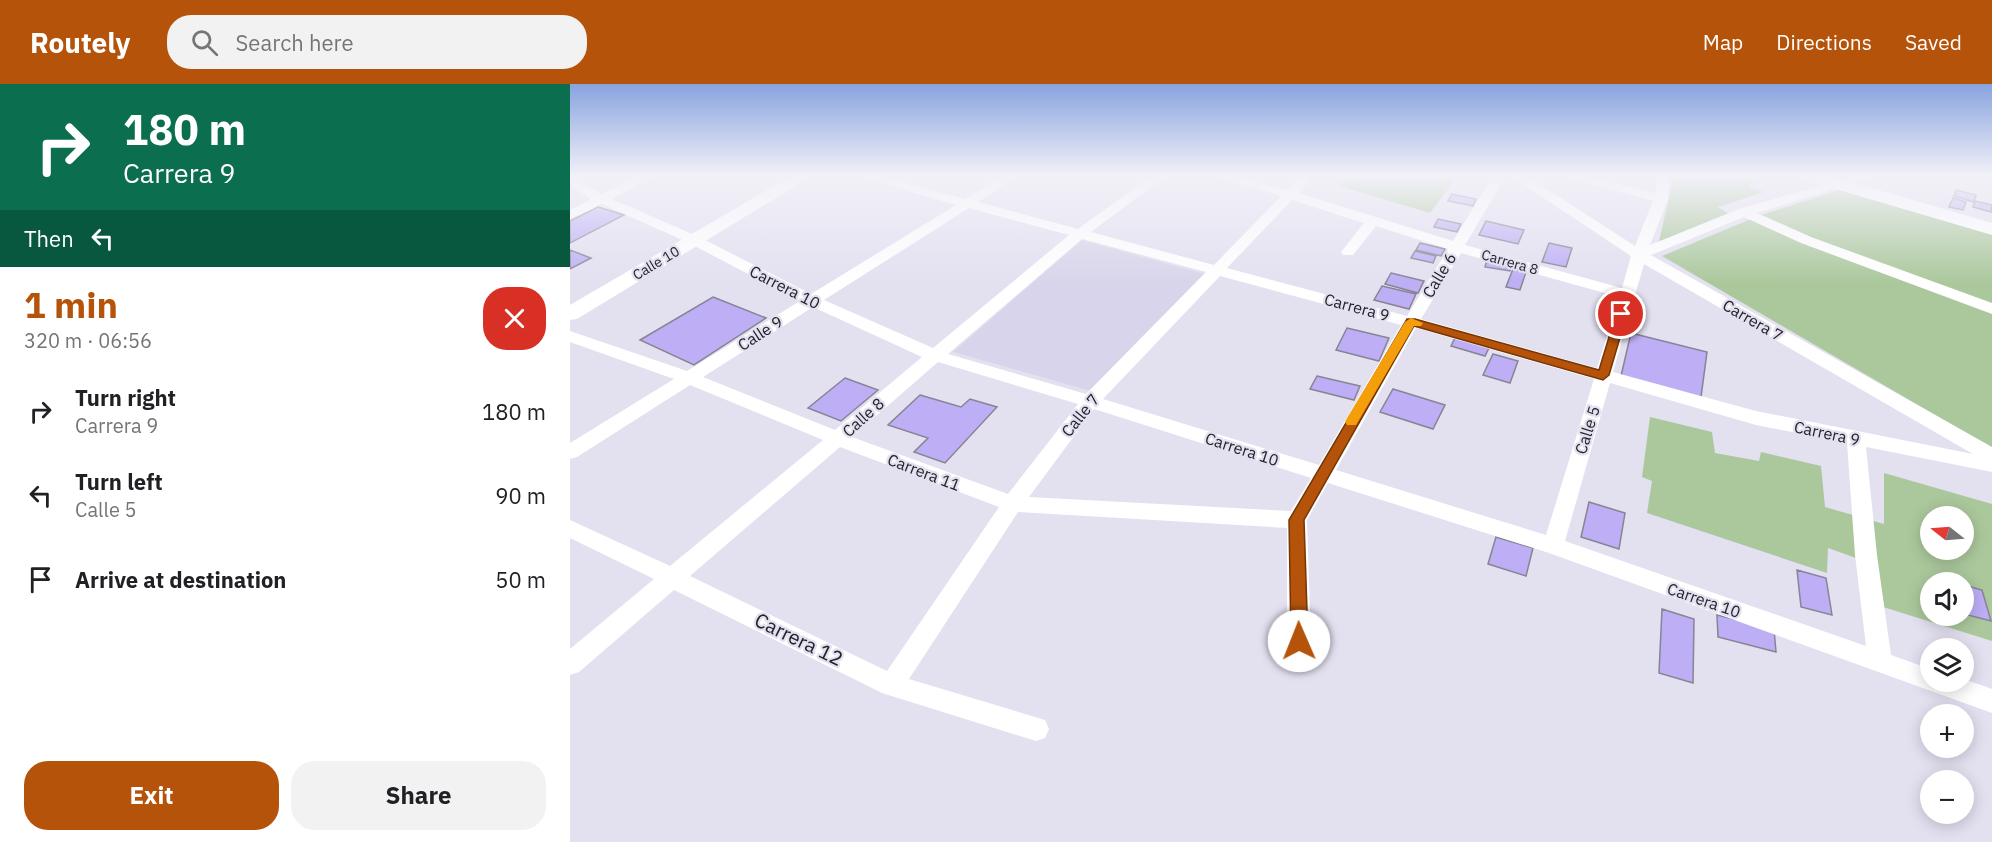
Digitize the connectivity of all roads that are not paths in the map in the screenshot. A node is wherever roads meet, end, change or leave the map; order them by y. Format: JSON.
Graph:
{"nodes":[{"id":1,"x":629,"y":211,"type":"edge"},
{"id":2,"x":744,"y":211,"type":"edge"},
{"id":3,"x":957,"y":211,"type":"edge"},
{"id":4,"x":991,"y":211,"type":"edge"},
{"id":5,"x":1111,"y":211,"type":"edge"},
{"id":6,"x":1275,"y":211,"type":"edge"},
{"id":7,"x":1345,"y":211,"type":"edge"},
{"id":8,"x":1478,"y":211,"type":"edge"},
{"id":9,"x":1571,"y":211,"type":"edge"},
{"id":10,"x":1656,"y":211,"type":"edge"},
{"id":11,"x":1931,"y":211,"type":"edge"},
{"id":12,"x":1744,"y":212,"type":"joint"},
{"id":13,"x":1373,"y":220,"type":"junction"},
{"id":14,"x":1992,"y":229,"type":"edge"},
{"id":15,"x":1078,"y":235,"type":"junction"},
{"id":16,"x":694,"y":240,"type":"junction"},
{"id":17,"x":1456,"y":247,"type":"junction"},
{"id":18,"x":1348,"y":252,"type":"dead end"},
{"id":19,"x":1639,"y":255,"type":"junction"},
{"id":20,"x":1217,"y":270,"type":"junction"},
{"id":21,"x":1627,"y":294,"type":"junction"},
{"id":22,"x":811,"y":300,"type":"junction"},
{"id":23,"x":1992,"y":309,"type":"edge"},
{"id":24,"x":570,"y":314,"type":"edge"},
{"id":25,"x":1411,"y":322,"type":"junction"},
{"id":26,"x":570,"y":336,"type":"edge"},
{"id":27,"x":933,"y":355,"type":"junction"},
{"id":28,"x":1603,"y":375,"type":"junction"},
{"id":29,"x":690,"y":378,"type":"junction"},
{"id":30,"x":1090,"y":400,"type":"junction"},
{"id":31,"x":838,"y":439,"type":"junction"},
{"id":32,"x":1856,"y":439,"type":"junction"},
{"id":33,"x":570,"y":452,"type":"edge"},
{"id":34,"x":1992,"y":456,"type":"edge"},
{"id":35,"x":1992,"y":465,"type":"edge"},
{"id":36,"x":1321,"y":475,"type":"junction"},
{"id":37,"x":1012,"y":504,"type":"junction"},
{"id":38,"x":1297,"y":520,"type":"junction"},
{"id":39,"x":570,"y":528,"type":"edge"},
{"id":40,"x":1552,"y":546,"type":"junction"},
{"id":41,"x":671,"y":576,"type":"junction"},
{"id":42,"x":1299,"y":641,"type":"dead end"},
{"id":43,"x":1880,"y":662,"type":"junction"},
{"id":44,"x":570,"y":664,"type":"edge"},
{"id":45,"x":1920,"y":676,"type":"edge"},
{"id":46,"x":891,"y":685,"type":"junction"},
{"id":47,"x":1967,"y":692,"type":"edge"},
{"id":48,"x":1992,"y":701,"type":"edge"},
{"id":49,"x":1036,"y":729,"type":"dead end"}],
"edges":[{"from":1,"to":16,"type":"street","name":"Carrera 10"},
{"from":2,"to":16,"type":"main road","name":"Calle 10"},
{"from":3,"to":22,"type":"street","name":"Calle 9"},
{"from":4,"to":15,"type":"street","name":"Carrera 9"},
{"from":5,"to":15,"type":"street","name":"Calle 8"},
{"from":6,"to":20,"type":"street","name":"Calle 7"},
{"from":7,"to":13,"type":"street","name":"Carrera 8"},
{"from":8,"to":17,"type":"street","name":"Calle 6"},
{"from":9,"to":19,"type":"street","name":"Carrera 7"},
{"from":10,"to":19,"type":"street","name":"Calle 5"},
{"from":11,"to":14,"type":"main road"},
{"from":12,"to":19,"type":"street"},
{"from":12,"to":23,"type":"street"},
{"from":13,"to":17,"type":"street","name":"Carrera 8"},
{"from":13,"to":18,"type":"street"},
{"from":15,"to":20,"type":"street","name":"Carrera 9"},
{"from":15,"to":27,"type":"street","name":"Calle 8"},
{"from":16,"to":22,"type":"street","name":"Carrera 10"},
{"from":16,"to":24,"type":"main road","name":"Calle 10"},
{"from":17,"to":21,"type":"street","name":"Carrera 8"},
{"from":17,"to":25,"type":"street","name":"Calle 6"},
{"from":19,"to":21,"type":"street","name":"Calle 5"},
{"from":19,"to":34,"type":"street","name":"Carrera 7"},
{"from":20,"to":25,"type":"street","name":"Carrera 9"},
{"from":20,"to":30,"type":"street","name":"Calle 7"},
{"from":21,"to":28,"type":"street","name":"Calle 5"},
{"from":22,"to":27,"type":"street","name":"Carrera 10"},
{"from":22,"to":29,"type":"street","name":"Calle 9"},
{"from":25,"to":28,"type":"street","name":"Carrera 9"},
{"from":25,"to":36,"type":"street","name":"Calle 6"},
{"from":26,"to":29,"type":"street","name":"Carrera 11"},
{"from":27,"to":30,"type":"street","name":"Carrera 10"},
{"from":27,"to":31,"type":"street","name":"Calle 8"},
{"from":28,"to":32,"type":"street","name":"Carrera 9"},
{"from":28,"to":40,"type":"street","name":"Calle 5"},
{"from":29,"to":31,"type":"street","name":"Carrera 11"},
{"from":29,"to":33,"type":"street","name":"Calle 9"},
{"from":30,"to":36,"type":"street","name":"Carrera 10"},
{"from":30,"to":37,"type":"street","name":"Calle 7"},
{"from":31,"to":37,"type":"street","name":"Carrera 11"},
{"from":31,"to":41,"type":"street","name":"Calle 8"},
{"from":32,"to":35,"type":"street","name":"Carrera 9"},
{"from":32,"to":43,"type":"street"},
{"from":36,"to":38,"type":"street","name":"Calle 6"},
{"from":36,"to":40,"type":"street","name":"Carrera 10"},
{"from":37,"to":38,"type":"street","name":"Carrera 11"},
{"from":37,"to":46,"type":"street","name":"Calle 7"},
{"from":38,"to":42,"type":"street","name":"Calle 6"},
{"from":39,"to":41,"type":"street","name":"Carrera 12"},
{"from":40,"to":43,"type":"street","name":"Carrera 10"},
{"from":41,"to":44,"type":"street","name":"Calle 8"},
{"from":41,"to":46,"type":"street","name":"Carrera 12"},
{"from":43,"to":45,"type":"street","name":"Carrera 10"},
{"from":46,"to":49,"type":"street","name":"Carrera 12"},
{"from":47,"to":48,"type":"street","name":"Carrera 10"}]}
